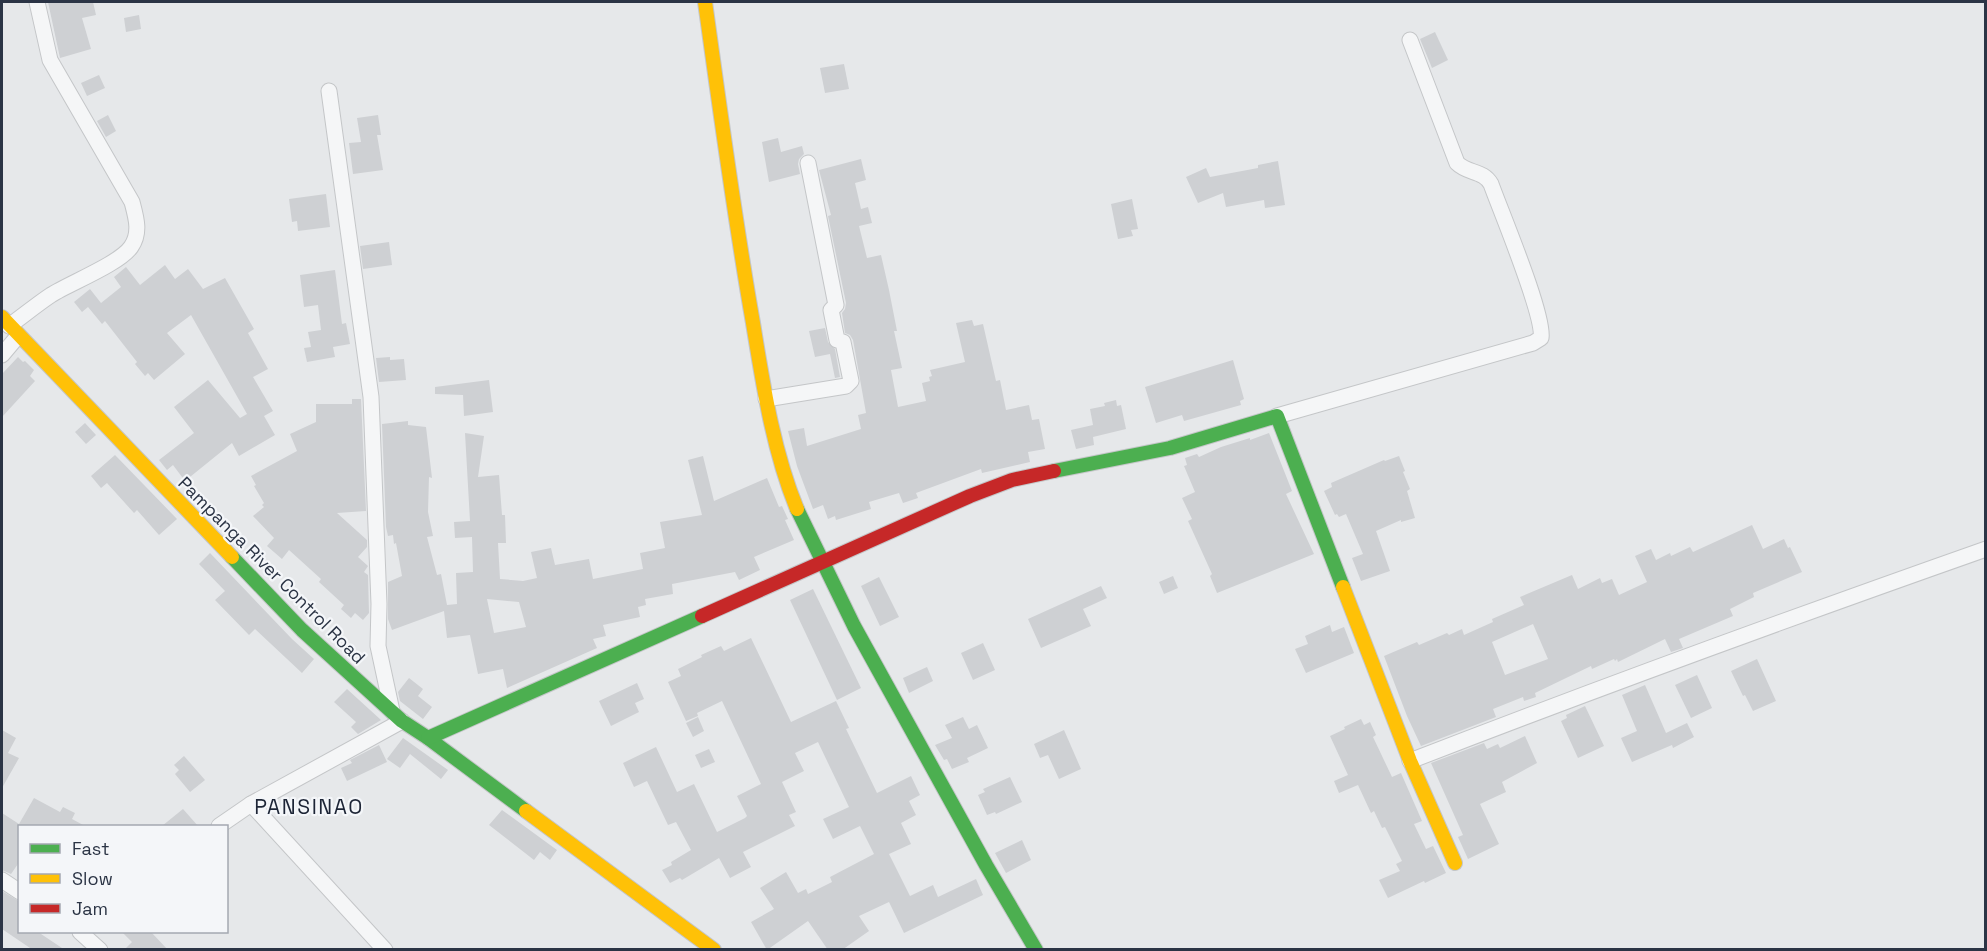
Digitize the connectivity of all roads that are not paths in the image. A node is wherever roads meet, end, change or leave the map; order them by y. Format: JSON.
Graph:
{"nodes":[{"id":1,"x":37,"y":2,"type":"edge"},
{"id":2,"x":705,"y":2,"type":"edge"},
{"id":3,"x":1410,"y":40,"type":"dead end"},
{"id":4,"x":329,"y":91,"type":"dead end"},
{"id":5,"x":808,"y":163,"type":"dead end"},
{"id":6,"x":9,"y":326,"type":"edge"},
{"id":7,"x":2,"y":355,"type":"edge"},
{"id":8,"x":766,"y":399,"type":"junction"},
{"id":9,"x":1276,"y":416,"type":"junction"},
{"id":10,"x":1986,"y":549,"type":"edge"},
{"id":11,"x":823,"y":561,"type":"junction"},
{"id":12,"x":397,"y":716,"type":"junction"},
{"id":13,"x":428,"y":738,"type":"junction"},
{"id":14,"x":1410,"y":761,"type":"junction"},
{"id":15,"x":251,"y":804,"type":"junction"},
{"id":16,"x":220,"y":825,"type":"edge"},
{"id":17,"x":1455,"y":863,"type":"dead end"},
{"id":18,"x":2,"y":880,"type":"edge"},
{"id":19,"x":18,"y":891,"type":"edge"},
{"id":20,"x":84,"y":933,"type":"edge"},
{"id":21,"x":100,"y":950,"type":"edge"},
{"id":22,"x":385,"y":950,"type":"edge"},
{"id":23,"x":714,"y":950,"type":"edge"},
{"id":24,"x":1036,"y":950,"type":"edge"}],
"edges":[{"from":1,"to":6,"type":"street"},
{"from":2,"to":8,"type":"street"},
{"from":3,"to":9,"type":"street"},
{"from":4,"to":12,"type":"street"},
{"from":5,"to":8,"type":"street"},
{"from":6,"to":7,"type":"street"},
{"from":6,"to":12,"type":"street","name":"Pampanga River Control Road"},
{"from":8,"to":11,"type":"street"},
{"from":9,"to":11,"type":"street"},
{"from":9,"to":14,"type":"street"},
{"from":10,"to":14,"type":"street"},
{"from":11,"to":13,"type":"street"},
{"from":11,"to":24,"type":"street"},
{"from":12,"to":13,"type":"street","name":"Pampanga River Control Road"},
{"from":12,"to":15,"type":"street"},
{"from":13,"to":23,"type":"street","name":"Pampanga River Control Road"},
{"from":14,"to":17,"type":"street"},
{"from":15,"to":16,"type":"street"},
{"from":15,"to":22,"type":"street"},
{"from":18,"to":19,"type":"street"},
{"from":20,"to":21,"type":"street"}]}
